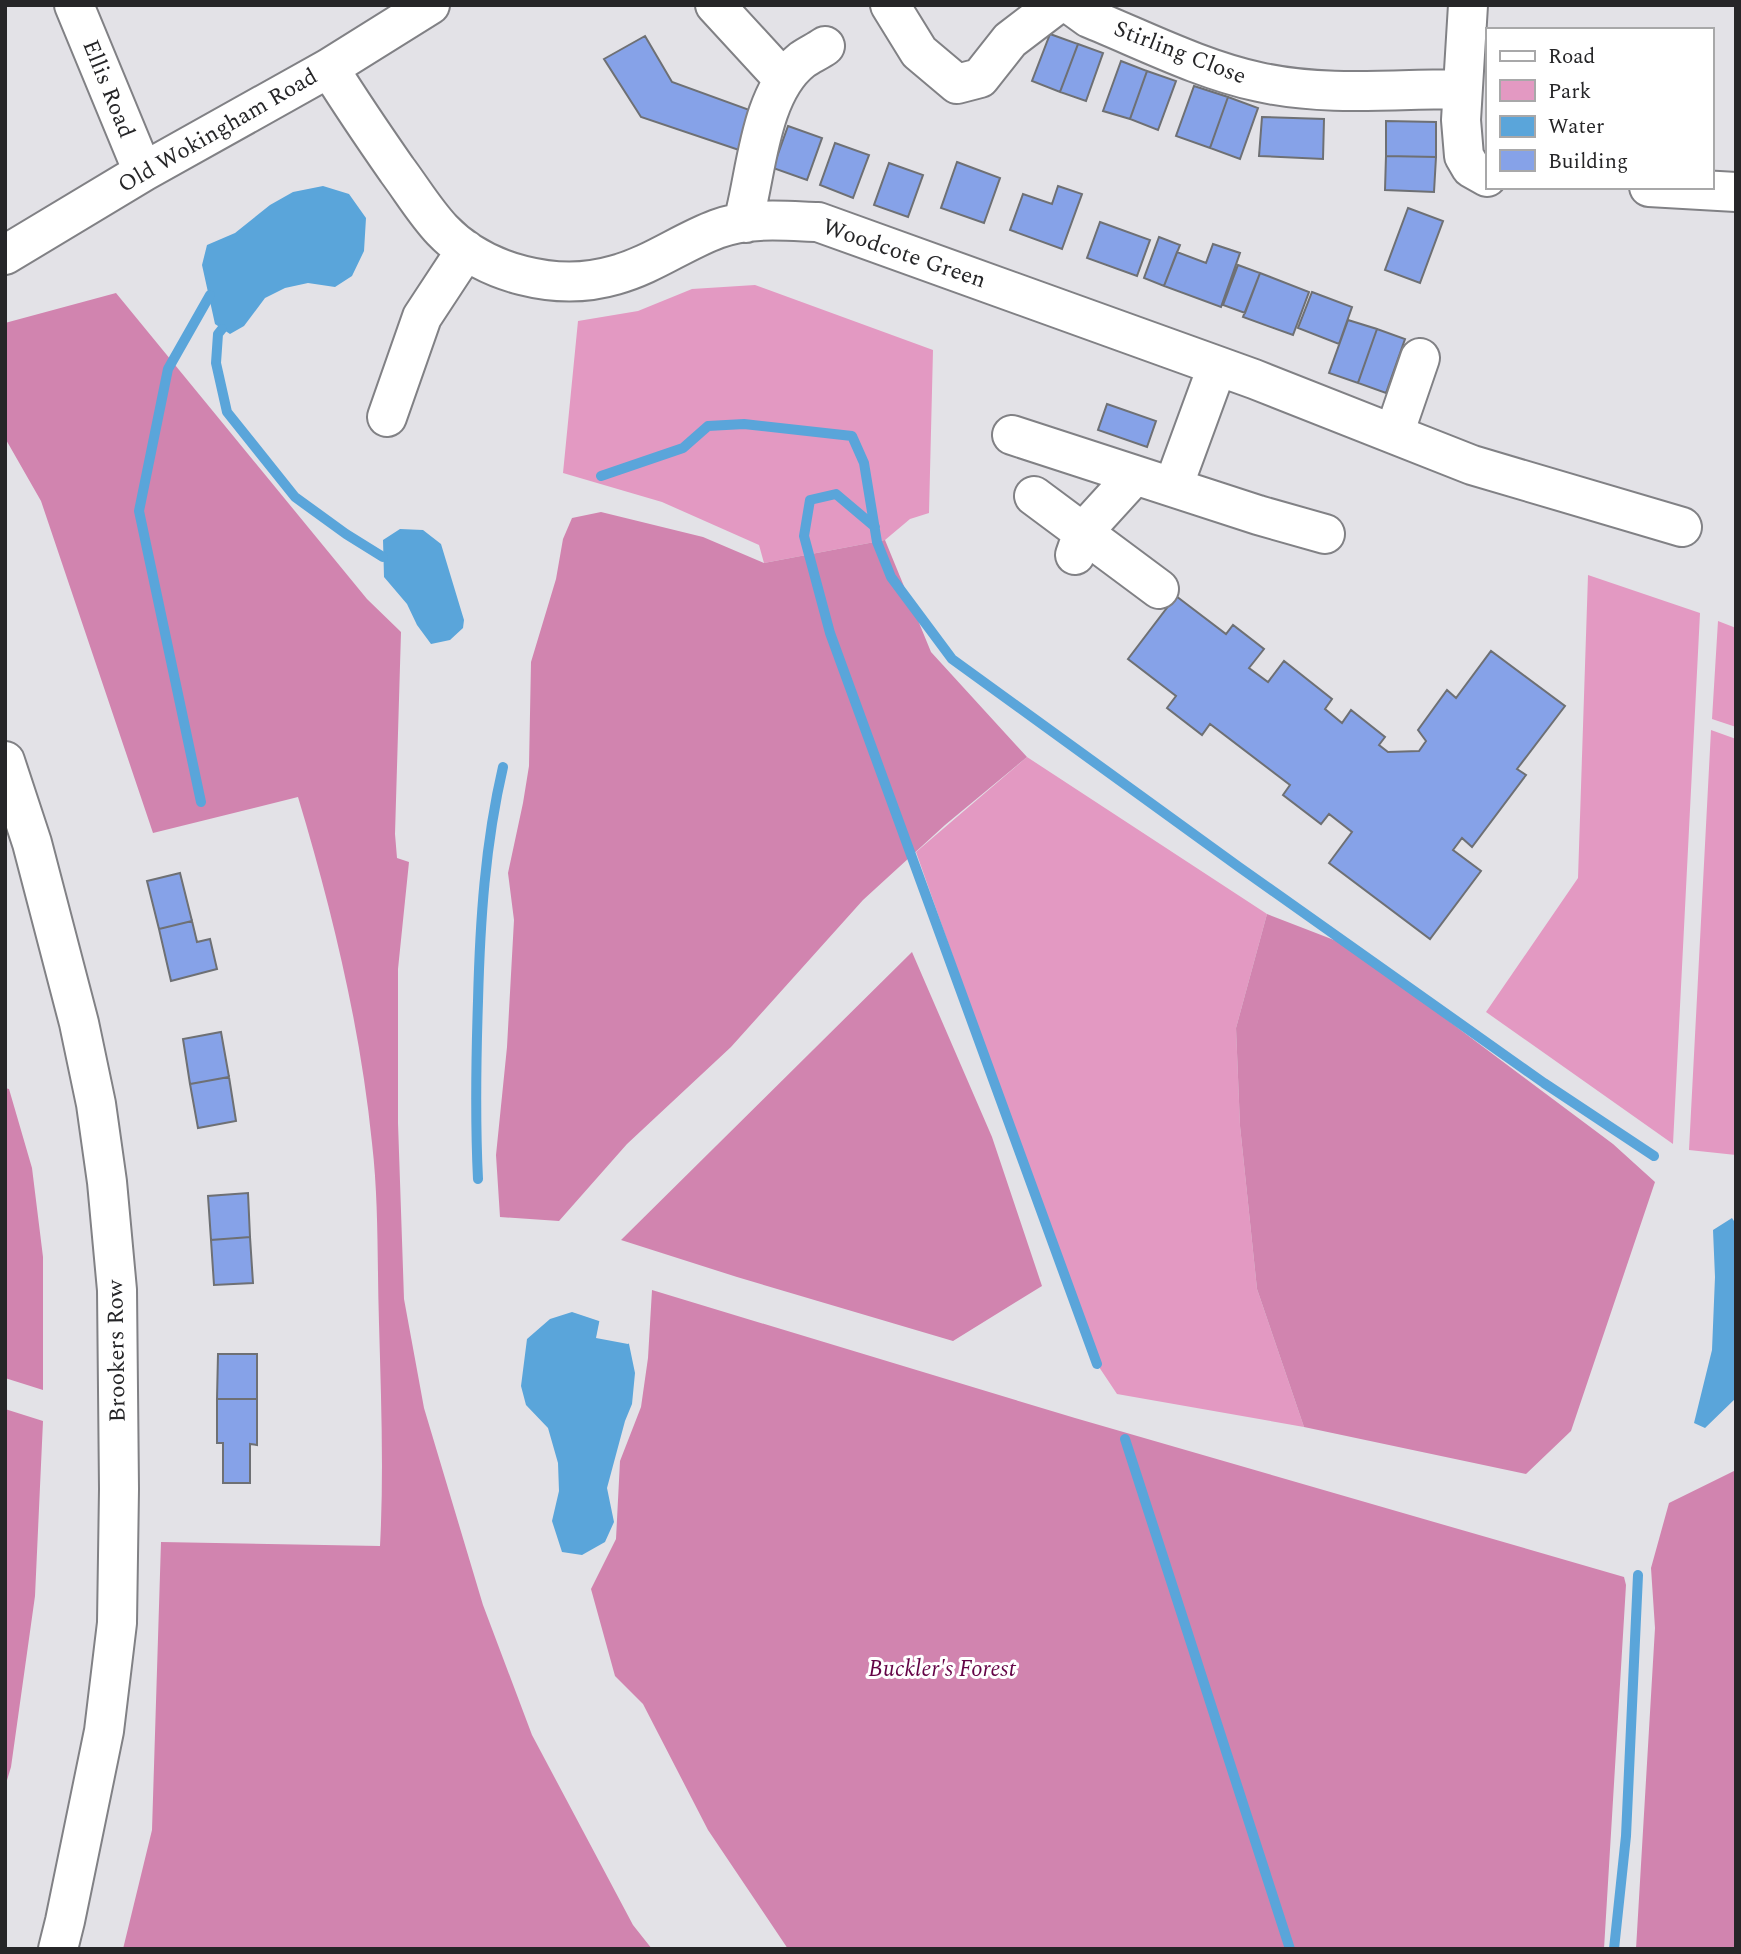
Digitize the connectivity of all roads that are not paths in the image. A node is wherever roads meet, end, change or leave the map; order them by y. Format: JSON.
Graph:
{"nodes":[{"id":1,"x":74,"y":5,"type":"edge"},
{"id":2,"x":430,"y":5,"type":"edge"},
{"id":3,"x":715,"y":5,"type":"edge"},
{"id":4,"x":890,"y":5,"type":"edge"},
{"id":5,"x":1056,"y":5,"type":"edge"},
{"id":6,"x":1071,"y":5,"type":"edge"},
{"id":7,"x":1468,"y":5,"type":"edge"},
{"id":8,"x":825,"y":46,"type":"dead end"},
{"id":9,"x":329,"y":68,"type":"junction"},
{"id":10,"x":783,"y":80,"type":"junction"},
{"id":11,"x":1462,"y":89,"type":"junction"},
{"id":12,"x":143,"y":172,"type":"junction"},
{"id":13,"x":1486,"y":176,"type":"edge"},
{"id":14,"x":1684,"y":189,"type":"edge"},
{"id":15,"x":1736,"y":192,"type":"edge"},
{"id":16,"x":746,"y":223,"type":"junction"},
{"id":17,"x":466,"y":250,"type":"junction"},
{"id":18,"x":5,"y":255,"type":"edge"},
{"id":19,"x":1420,"y":358,"type":"dead end"},
{"id":20,"x":1217,"y":367,"type":"junction"},
{"id":21,"x":387,"y":418,"type":"dead end"},
{"id":22,"x":1012,"y":435,"type":"dead end"},
{"id":23,"x":1394,"y":435,"type":"junction"},
{"id":24,"x":1135,"y":475,"type":"junction"},
{"id":25,"x":1173,"y":487,"type":"junction"},
{"id":26,"x":1034,"y":496,"type":"dead end"},
{"id":27,"x":1682,"y":527,"type":"dead end"},
{"id":28,"x":1325,"y":534,"type":"dead end"},
{"id":29,"x":1079,"y":544,"type":"junction"},
{"id":30,"x":1159,"y":589,"type":"dead end"},
{"id":31,"x":5,"y":761,"type":"edge"},
{"id":32,"x":58,"y":1949,"type":"edge"}],
"edges":[{"from":1,"to":12,"type":"street","name":"Ellis Road"},
{"from":2,"to":9,"type":"street","name":"Old Wokingham Road"},
{"from":3,"to":10,"type":"street"},
{"from":4,"to":5,"type":"street"},
{"from":6,"to":11,"type":"street","name":"Stirling Close"},
{"from":7,"to":11,"type":"street"},
{"from":8,"to":10,"type":"street"},
{"from":9,"to":12,"type":"street","name":"Old Wokingham Road"},
{"from":9,"to":17,"type":"street","name":"Woodcote Green"},
{"from":10,"to":16,"type":"street"},
{"from":11,"to":13,"type":"street"},
{"from":12,"to":18,"type":"street","name":"Old Wokingham Road"},
{"from":14,"to":15,"type":"street"},
{"from":16,"to":17,"type":"street","name":"Woodcote Green"},
{"from":16,"to":20,"type":"street","name":"Woodcote Green"},
{"from":17,"to":21,"type":"street"},
{"from":19,"to":23,"type":"street"},
{"from":20,"to":23,"type":"street","name":"Woodcote Green"},
{"from":20,"to":25,"type":"street"},
{"from":22,"to":24,"type":"street"},
{"from":23,"to":27,"type":"street","name":"Woodcote Green"},
{"from":24,"to":25,"type":"street"},
{"from":24,"to":29,"type":"street"},
{"from":25,"to":28,"type":"street"},
{"from":26,"to":29,"type":"street"},
{"from":29,"to":30,"type":"street"},
{"from":31,"to":32,"type":"street","name":"Brookers Row"}]}
